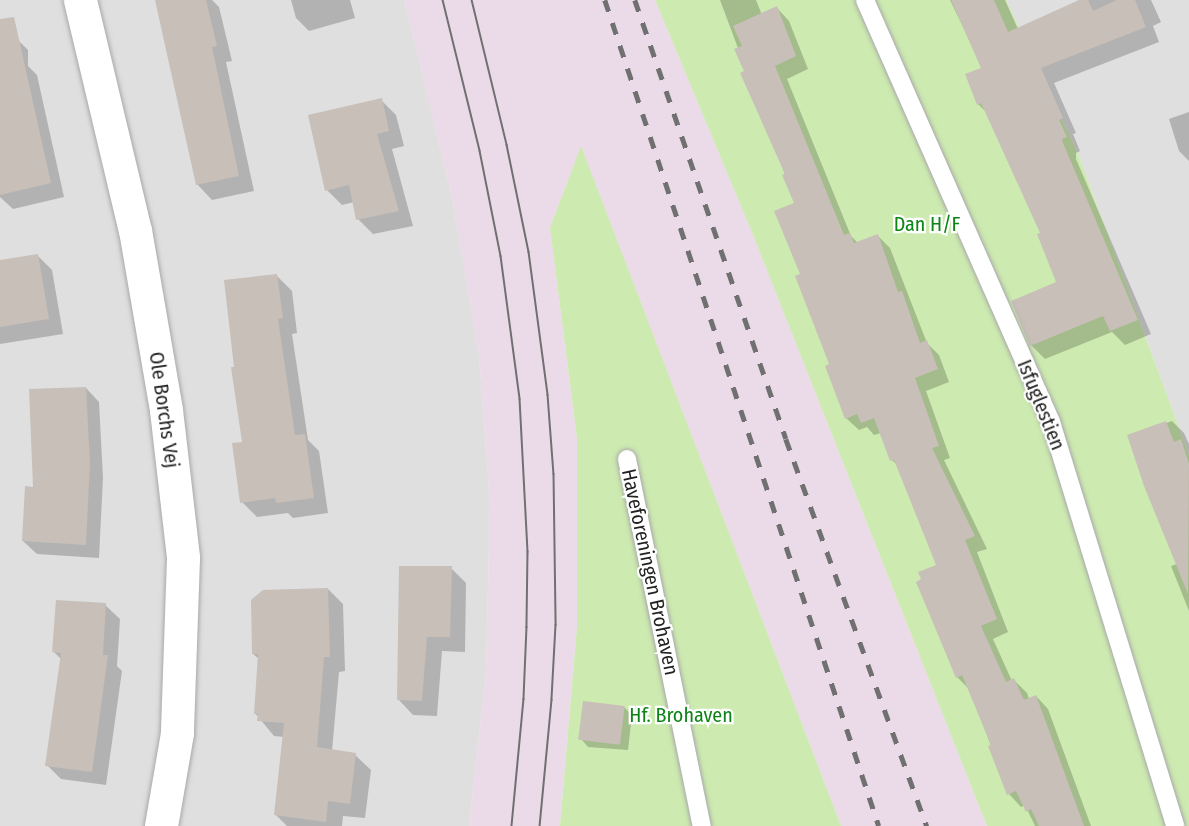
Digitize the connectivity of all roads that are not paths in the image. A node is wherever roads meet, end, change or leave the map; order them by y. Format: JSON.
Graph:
{"nodes":[{"id":1,"x":80,"y":0,"type":"edge"},
{"id":2,"x":865,"y":0,"type":"edge"},
{"id":3,"x":627,"y":459,"type":"dead end"},
{"id":4,"x":161,"y":826,"type":"edge"},
{"id":5,"x":702,"y":826,"type":"edge"},
{"id":6,"x":1175,"y":826,"type":"edge"}],
"edges":[{"from":1,"to":4,"type":"street","name":"Ole Borchs Vej"},
{"from":2,"to":6,"type":"lane","name":"Isfuglestien"},
{"from":3,"to":5,"type":"lane","name":"Haveforeningen Brohaven"}]}
